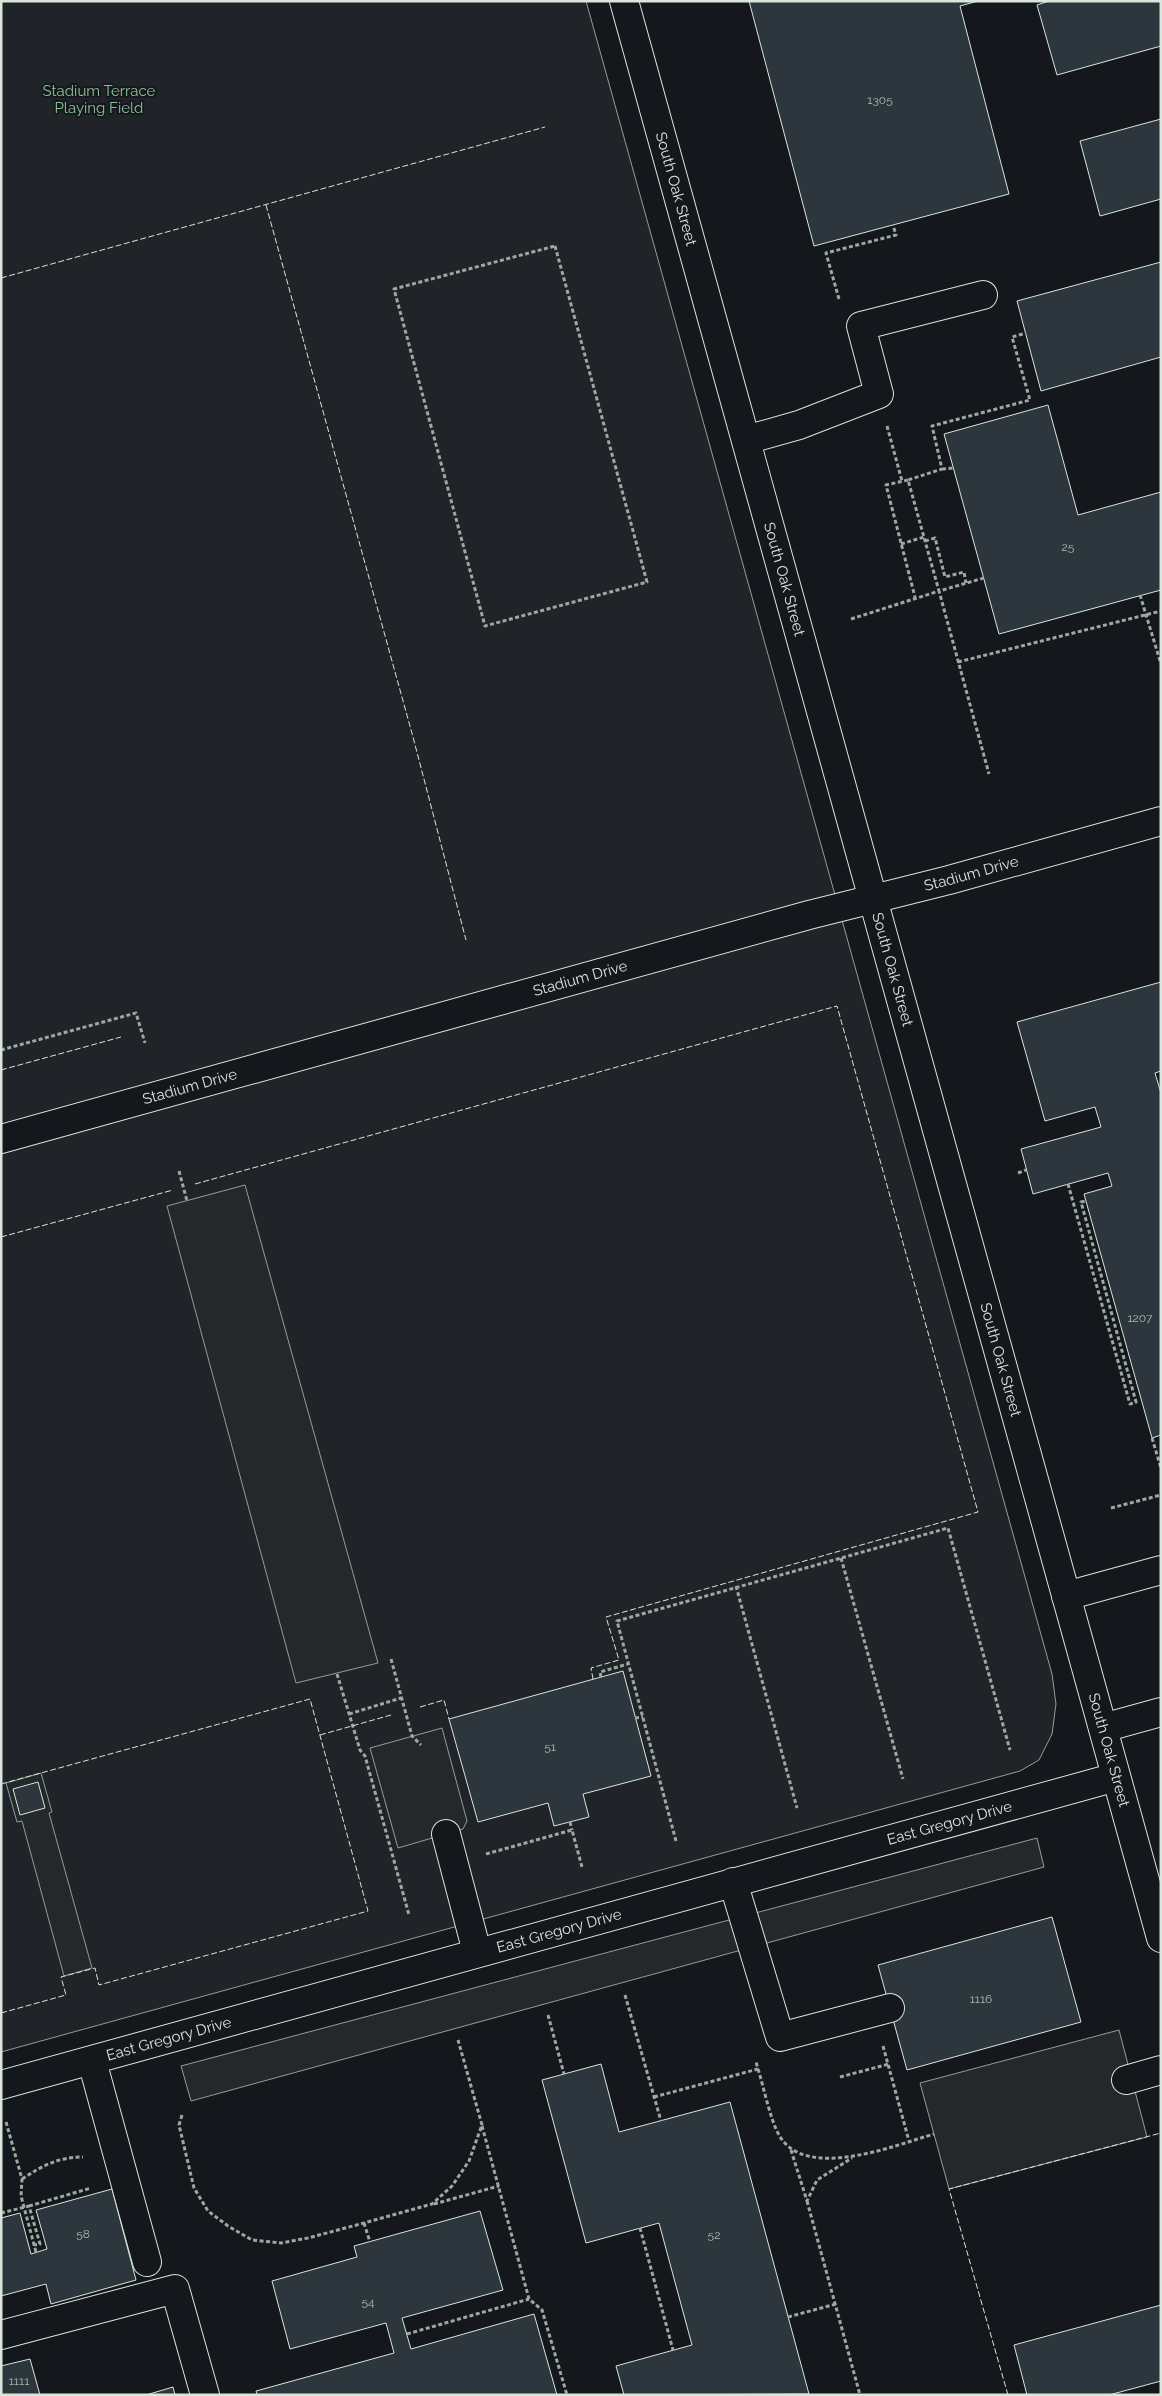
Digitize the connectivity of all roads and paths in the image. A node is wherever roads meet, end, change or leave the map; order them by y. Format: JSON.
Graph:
{"nodes":[{"id":1,"x":624,"y":1,"type":"edge"},
{"id":2,"x":893,"y":225,"type":"dead end"},
{"id":3,"x":983,"y":295,"type":"dead end"},
{"id":4,"x":861,"y":326,"type":"junction"},
{"id":5,"x":1026,"y":333,"type":"dead end"},
{"id":6,"x":879,"y":394,"type":"junction"},
{"id":7,"x":746,"y":440,"type":"junction"},
{"id":8,"x":953,"y":468,"type":"dead end"},
{"id":9,"x":942,"y":469,"type":"junction"},
{"id":10,"x":908,"y":480,"type":"junction"},
{"id":11,"x":902,"y":481,"type":"junction"},
{"id":12,"x":628,"y":512,"type":"joint"},
{"id":13,"x":925,"y":539,"type":"junction"},
{"id":14,"x":901,"y":544,"type":"junction"},
{"id":15,"x":984,"y":578,"type":"dead end"},
{"id":16,"x":966,"y":583,"type":"junction"},
{"id":17,"x":939,"y":591,"type":"junction"},
{"id":18,"x":1140,"y":595,"type":"dead end"},
{"id":19,"x":915,"y":597,"type":"junction"},
{"id":20,"x":1161,"y":610,"type":"edge"},
{"id":21,"x":1147,"y":614,"type":"junction"},
{"id":22,"x":851,"y":619,"type":"dead end"},
{"id":23,"x":958,"y":662,"type":"junction"},
{"id":24,"x":1161,"y":664,"type":"edge"},
{"id":25,"x":989,"y":774,"type":"dead end"},
{"id":26,"x":1161,"y":821,"type":"edge"},
{"id":27,"x":874,"y":899,"type":"junction"},
{"id":28,"x":145,"y":1043,"type":"dead end"},
{"id":29,"x":1,"y":1050,"type":"edge"},
{"id":30,"x":1,"y":1139,"type":"edge"},
{"id":31,"x":1026,"y":1170,"type":"dead end"},
{"id":32,"x":179,"y":1171,"type":"dead end"},
{"id":33,"x":1018,"y":1173,"type":"dead end"},
{"id":34,"x":1068,"y":1184,"type":"dead end"},
{"id":35,"x":187,"y":1201,"type":"dead end"},
{"id":36,"x":1086,"y":1201,"type":"dead end"},
{"id":37,"x":1152,"y":1438,"type":"dead end"},
{"id":38,"x":1161,"y":1468,"type":"edge"},
{"id":39,"x":1161,"y":1495,"type":"edge"},
{"id":40,"x":1111,"y":1508,"type":"dead end"},
{"id":41,"x":841,"y":1558,"type":"junction"},
{"id":42,"x":1161,"y":1570,"type":"edge"},
{"id":43,"x":736,"y":1586,"type":"junction"},
{"id":44,"x":1066,"y":1596,"type":"junction"},
{"id":45,"x":391,"y":1659,"type":"dead end"},
{"id":46,"x":628,"y":1664,"type":"junction"},
{"id":47,"x":337,"y":1674,"type":"dead end"},
{"id":48,"x":601,"y":1677,"type":"dead end"},
{"id":49,"x":401,"y":1698,"type":"junction"},
{"id":50,"x":1161,"y":1712,"type":"edge"},
{"id":51,"x":349,"y":1714,"type":"junction"},
{"id":52,"x":643,"y":1717,"type":"junction"},
{"id":53,"x":635,"y":1718,"type":"dead end"},
{"id":54,"x":1103,"y":1728,"type":"junction"},
{"id":55,"x":421,"y":1745,"type":"dead end"},
{"id":56,"x":1010,"y":1750,"type":"dead end"},
{"id":57,"x":1116,"y":1777,"type":"junction"},
{"id":58,"x":903,"y":1779,"type":"dead end"},
{"id":59,"x":797,"y":1808,"type":"dead end"},
{"id":60,"x":570,"y":1822,"type":"dead end"},
{"id":61,"x":572,"y":1830,"type":"junction"},
{"id":62,"x":446,"y":1834,"type":"dead end"},
{"id":63,"x":676,"y":1841,"type":"dead end"},
{"id":64,"x":454,"y":1863,"type":"junction"},
{"id":65,"x":582,"y":1867,"type":"dead end"},
{"id":66,"x":733,"y":1882,"type":"junction"},
{"id":67,"x":410,"y":1915,"type":"dead end"},
{"id":68,"x":1161,"y":1938,"type":"edge"},
{"id":69,"x":477,"y":1952,"type":"junction"},
{"id":70,"x":625,"y":1994,"type":"dead end"},
{"id":71,"x":881,"y":2011,"type":"joint"},
{"id":72,"x":548,"y":2015,"type":"dead end"},
{"id":73,"x":458,"y":2040,"type":"dead end"},
{"id":74,"x":756,"y":2060,"type":"dead end"},
{"id":75,"x":92,"y":2061,"type":"junction"},
{"id":76,"x":889,"y":2064,"type":"junction"},
{"id":77,"x":758,"y":2069,"type":"junction"},
{"id":78,"x":1161,"y":2070,"type":"edge"},
{"id":79,"x":564,"y":2074,"type":"dead end"},
{"id":80,"x":840,"y":2076,"type":"dead end"},
{"id":81,"x":1126,"y":2080,"type":"dead end"},
{"id":82,"x":1,"y":2086,"type":"edge"},
{"id":83,"x":654,"y":2097,"type":"junction"},
{"id":84,"x":182,"y":2115,"type":"dead end"},
{"id":85,"x":661,"y":2121,"type":"dead end"},
{"id":86,"x":6,"y":2122,"type":"dead end"},
{"id":87,"x":482,"y":2125,"type":"junction"},
{"id":88,"x":934,"y":2134,"type":"dead end"},
{"id":89,"x":909,"y":2142,"type":"junction"},
{"id":90,"x":791,"y":2150,"type":"junction"},
{"id":91,"x":854,"y":2157,"type":"junction"},
{"id":92,"x":120,"y":2164,"type":"junction"},
{"id":93,"x":22,"y":2179,"type":"junction"},
{"id":94,"x":499,"y":2186,"type":"junction"},
{"id":95,"x":94,"y":2187,"type":"dead end"},
{"id":96,"x":806,"y":2201,"type":"junction"},
{"id":97,"x":432,"y":2204,"type":"junction"},
{"id":98,"x":29,"y":2206,"type":"junction"},
{"id":99,"x":24,"y":2207,"type":"junction"},
{"id":100,"x":1,"y":2213,"type":"edge"},
{"id":101,"x":364,"y":2223,"type":"junction"},
{"id":102,"x":640,"y":2228,"type":"dead end"},
{"id":103,"x":370,"y":2242,"type":"dead end"},
{"id":104,"x":34,"y":2245,"type":"junction"},
{"id":105,"x":36,"y":2252,"type":"dead end"},
{"id":106,"x":148,"y":2262,"type":"dead end"},
{"id":107,"x":529,"y":2299,"type":"junction"},
{"id":108,"x":836,"y":2304,"type":"junction"},
{"id":109,"x":788,"y":2317,"type":"dead end"},
{"id":110,"x":407,"y":2334,"type":"dead end"},
{"id":111,"x":1,"y":2335,"type":"edge"},
{"id":112,"x":672,"y":2350,"type":"dead end"},
{"id":113,"x":205,"y":2395,"type":"edge"},
{"id":114,"x":567,"y":2395,"type":"edge"},
{"id":115,"x":860,"y":2395,"type":"edge"}],
"edges":[{"from":1,"to":7,"type":"street","name":"South Oak Street"},
{"from":2,"to":4,"type":"path"},
{"from":3,"to":4,"type":"street"},
{"from":4,"to":6,"type":"street"},
{"from":5,"to":9,"type":"path"},
{"from":6,"to":7,"type":"street"},
{"from":6,"to":11,"type":"path"},
{"from":7,"to":27,"type":"street","name":"South Oak Street"},
{"from":8,"to":9,"type":"path"},
{"from":9,"to":10,"type":"path"},
{"from":10,"to":11,"type":"path"},
{"from":10,"to":13,"type":"path"},
{"from":11,"to":14,"type":"path"},
{"from":12,"to":12,"type":"path"},
{"from":13,"to":14,"type":"path"},
{"from":13,"to":16,"type":"path"},
{"from":13,"to":17,"type":"path"},
{"from":14,"to":19,"type":"path"},
{"from":15,"to":16,"type":"path"},
{"from":16,"to":17,"type":"path"},
{"from":17,"to":19,"type":"path"},
{"from":17,"to":23,"type":"path"},
{"from":18,"to":21,"type":"path"},
{"from":19,"to":22,"type":"path"},
{"from":20,"to":21,"type":"path"},
{"from":21,"to":23,"type":"path"},
{"from":21,"to":24,"type":"path"},
{"from":23,"to":25,"type":"path"},
{"from":26,"to":27,"type":"street","name":"Stadium Drive"},
{"from":27,"to":30,"type":"street","name":"Stadium Drive"},
{"from":27,"to":44,"type":"street","name":"South Oak Street"},
{"from":28,"to":29,"type":"path"},
{"from":31,"to":33,"type":"path"},
{"from":32,"to":35,"type":"path"},
{"from":34,"to":36,"type":"path"},
{"from":37,"to":38,"type":"path"},
{"from":39,"to":40,"type":"path"},
{"from":41,"to":43,"type":"path"},
{"from":41,"to":56,"type":"path"},
{"from":41,"to":58,"type":"path"},
{"from":42,"to":44,"type":"street"},
{"from":43,"to":46,"type":"path"},
{"from":43,"to":59,"type":"path"},
{"from":44,"to":54,"type":"street","name":"South Oak Street"},
{"from":45,"to":49,"type":"path"},
{"from":46,"to":48,"type":"path"},
{"from":46,"to":52,"type":"path"},
{"from":47,"to":51,"type":"path"},
{"from":49,"to":51,"type":"path"},
{"from":49,"to":55,"type":"path"},
{"from":50,"to":54,"type":"street"},
{"from":51,"to":67,"type":"path"},
{"from":52,"to":53,"type":"path"},
{"from":52,"to":63,"type":"path"},
{"from":54,"to":57,"type":"street","name":"South Oak Street"},
{"from":57,"to":66,"type":"street","name":"East Gregory Drive"},
{"from":57,"to":68,"type":"street","name":"South Oak Street"},
{"from":60,"to":61,"type":"path"},
{"from":61,"to":64,"type":"path"},
{"from":61,"to":65,"type":"path"},
{"from":62,"to":64,"type":"street"},
{"from":64,"to":69,"type":"street"},
{"from":66,"to":69,"type":"street","name":"East Gregory Drive"},
{"from":66,"to":71,"type":"street"},
{"from":69,"to":75,"type":"street","name":"East Gregory Drive"},
{"from":70,"to":83,"type":"path"},
{"from":71,"to":76,"type":"path"},
{"from":72,"to":79,"type":"path"},
{"from":73,"to":87,"type":"path"},
{"from":74,"to":77,"type":"path"},
{"from":75,"to":82,"type":"street","name":"East Gregory Drive"},
{"from":75,"to":92,"type":"street"},
{"from":76,"to":80,"type":"path"},
{"from":76,"to":89,"type":"path"},
{"from":77,"to":83,"type":"path"},
{"from":77,"to":90,"type":"path"},
{"from":78,"to":81,"type":"street"},
{"from":83,"to":85,"type":"path"},
{"from":84,"to":101,"type":"path"},
{"from":86,"to":93,"type":"path"},
{"from":87,"to":94,"type":"path"},
{"from":87,"to":97,"type":"path"},
{"from":88,"to":89,"type":"path"},
{"from":89,"to":91,"type":"path"},
{"from":90,"to":91,"type":"path"},
{"from":90,"to":96,"type":"path"},
{"from":91,"to":96,"type":"path"},
{"from":92,"to":93,"type":"path"},
{"from":92,"to":106,"type":"street"},
{"from":93,"to":99,"type":"path"},
{"from":94,"to":97,"type":"path"},
{"from":94,"to":107,"type":"path"},
{"from":95,"to":98,"type":"path"},
{"from":96,"to":108,"type":"path"},
{"from":97,"to":101,"type":"path"},
{"from":98,"to":99,"type":"path"},
{"from":98,"to":104,"type":"path"},
{"from":99,"to":100,"type":"path"},
{"from":99,"to":104,"type":"path"},
{"from":101,"to":103,"type":"path"},
{"from":102,"to":112,"type":"path"},
{"from":104,"to":105,"type":"path"},
{"from":107,"to":110,"type":"path"},
{"from":107,"to":114,"type":"path"},
{"from":108,"to":109,"type":"path"},
{"from":108,"to":115,"type":"path"},
{"from":111,"to":113,"type":"street"}]}
